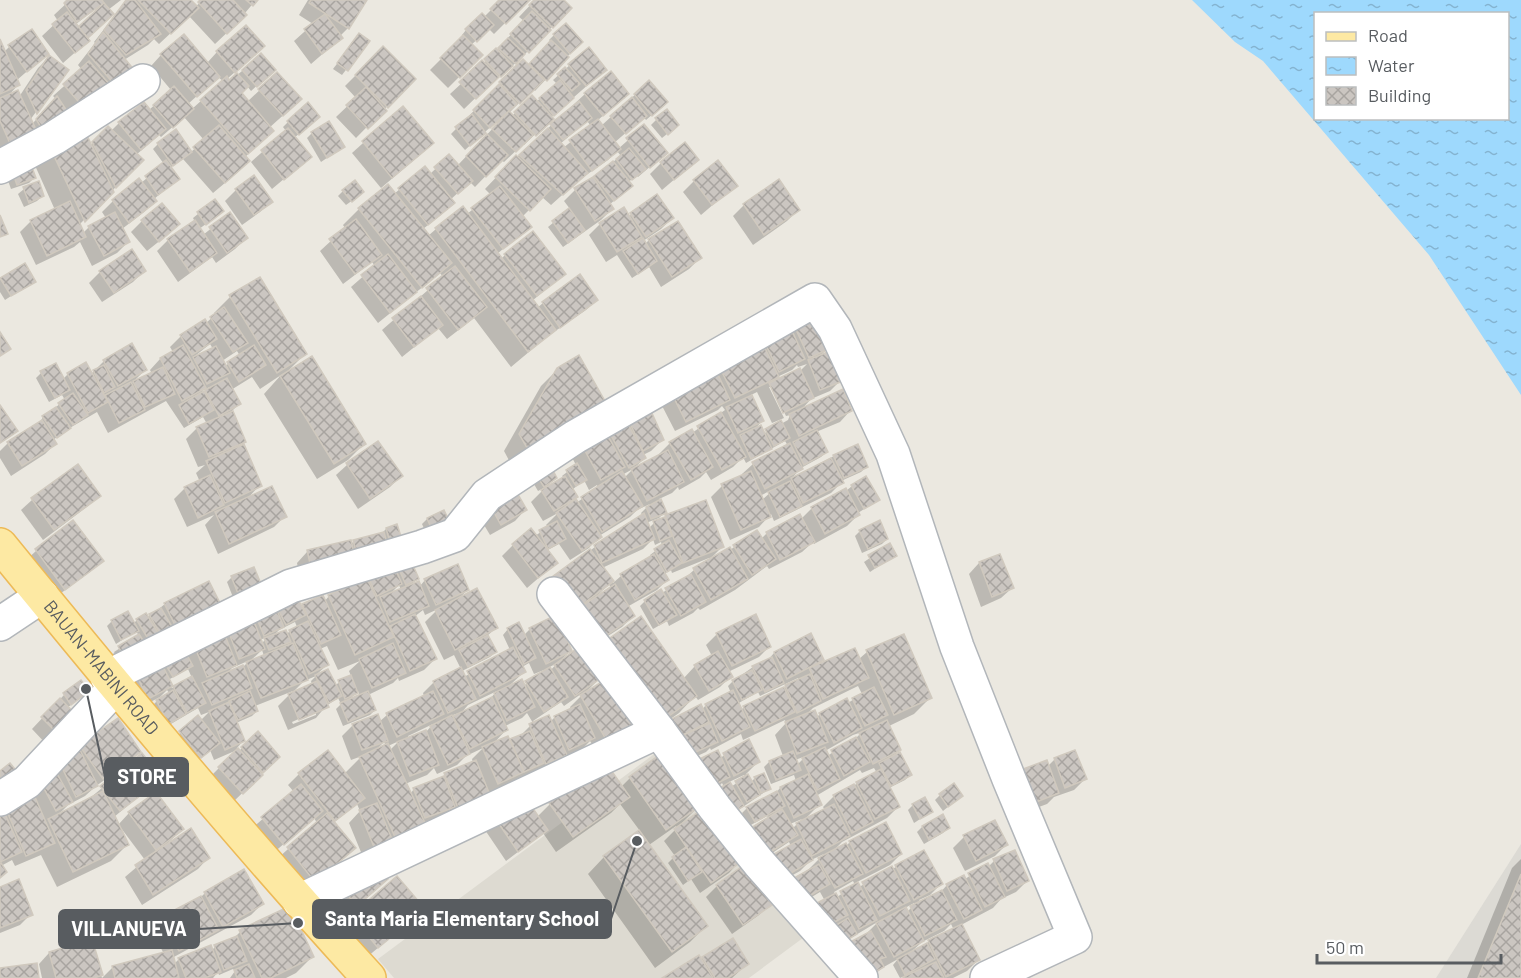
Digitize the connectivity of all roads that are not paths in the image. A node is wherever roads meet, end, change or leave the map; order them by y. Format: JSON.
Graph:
{"nodes":[{"id":1,"x":143,"y":81,"type":"dead end"},
{"id":2,"x":0,"y":167,"type":"edge"},
{"id":3,"x":0,"y":545,"type":"edge"},
{"id":4,"x":554,"y":594,"type":"dead end"},
{"id":5,"x":42,"y":596,"type":"junction"},
{"id":6,"x":0,"y":624,"type":"edge"},
{"id":7,"x":111,"y":682,"type":"junction"},
{"id":8,"x":659,"y":731,"type":"junction"},
{"id":9,"x":0,"y":799,"type":"edge"},
{"id":10,"x":298,"y":901,"type":"junction"},
{"id":11,"x":369,"y":978,"type":"edge"},
{"id":12,"x":861,"y":978,"type":"edge"},
{"id":13,"x":987,"y":978,"type":"edge"}],
"edges":[{"from":1,"to":2,"type":"street"},
{"from":3,"to":5,"type":"main road","name":"BAUAN-MABINI ROAD"},
{"from":4,"to":8,"type":"street"},
{"from":5,"to":6,"type":"street"},
{"from":5,"to":7,"type":"main road","name":"BAUAN-MABINI ROAD"},
{"from":7,"to":9,"type":"street"},
{"from":7,"to":10,"type":"main road","name":"BAUAN-MABINI ROAD"},
{"from":7,"to":13,"type":"street"},
{"from":8,"to":10,"type":"street"},
{"from":8,"to":12,"type":"street"},
{"from":10,"to":11,"type":"main road","name":"BAUAN-MABINI ROAD"}]}
